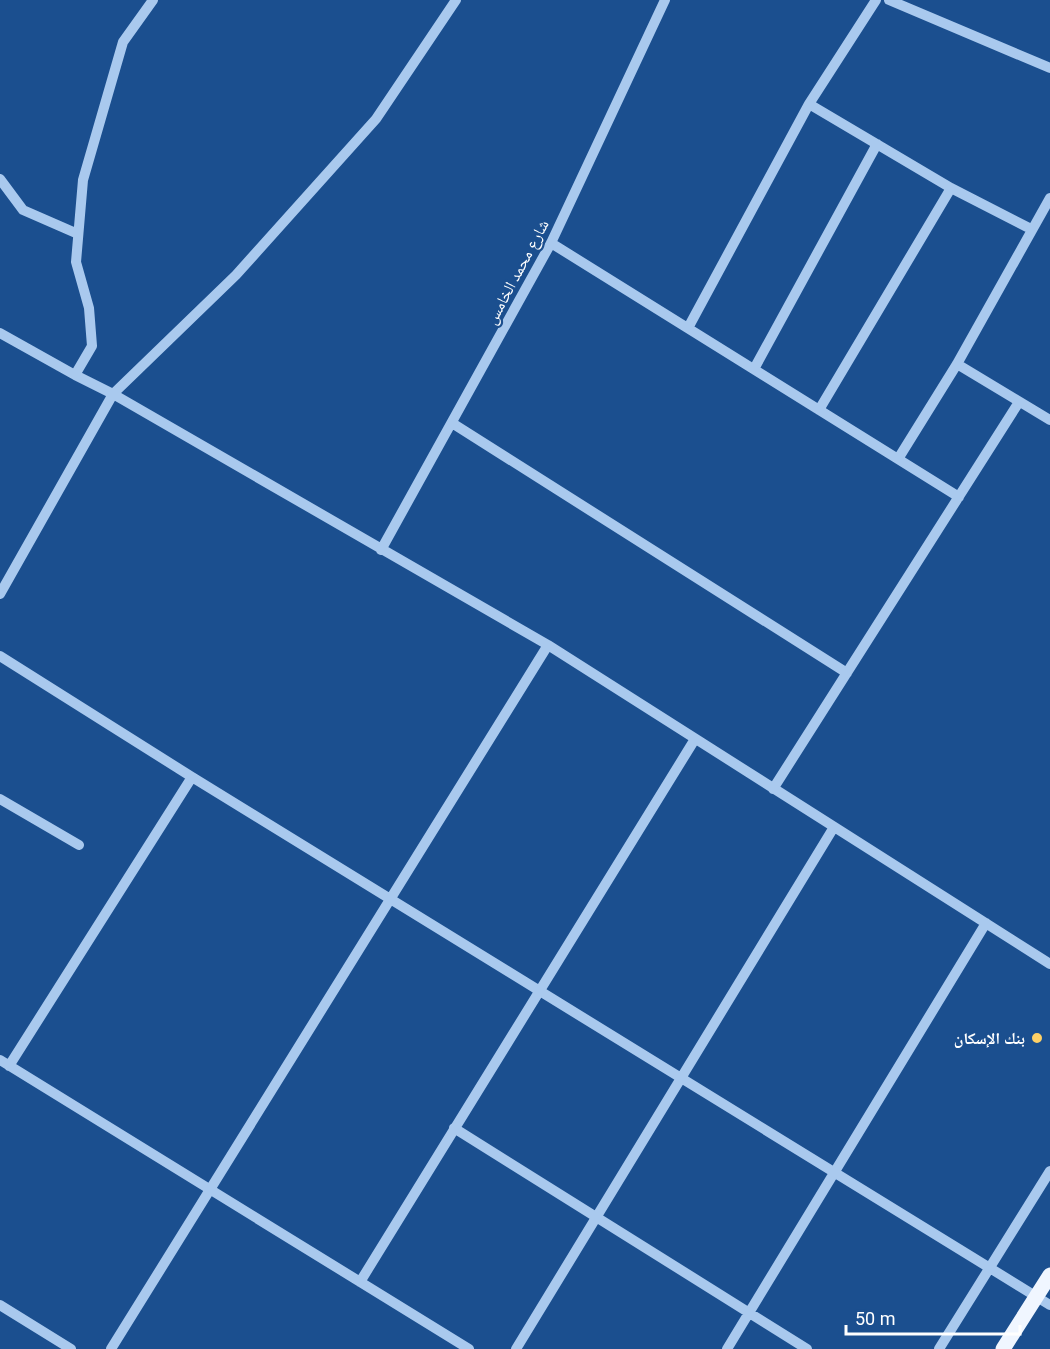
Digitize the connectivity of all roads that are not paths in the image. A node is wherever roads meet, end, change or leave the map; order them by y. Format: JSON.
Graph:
{"nodes":[{"id":1,"x":153,"y":0,"type":"edge"},
{"id":2,"x":456,"y":0,"type":"edge"},
{"id":3,"x":665,"y":0,"type":"edge"},
{"id":4,"x":876,"y":0,"type":"edge"},
{"id":5,"x":889,"y":0,"type":"edge"},
{"id":6,"x":1050,"y":68,"type":"edge"},
{"id":7,"x":809,"y":105,"type":"junction"},
{"id":8,"x":877,"y":144,"type":"junction"},
{"id":9,"x":0,"y":179,"type":"edge"},
{"id":10,"x":951,"y":188,"type":"junction"},
{"id":11,"x":1050,"y":198,"type":"edge"},
{"id":12,"x":1031,"y":229,"type":"junction"},
{"id":13,"x":78,"y":234,"type":"junction"},
{"id":14,"x":551,"y":243,"type":"junction"},
{"id":15,"x":688,"y":328,"type":"junction"},
{"id":16,"x":0,"y":333,"type":"edge"},
{"id":17,"x":957,"y":364,"type":"junction"},
{"id":18,"x":754,"y":369,"type":"junction"},
{"id":19,"x":75,"y":375,"type":"junction"},
{"id":20,"x":113,"y":394,"type":"junction"},
{"id":21,"x":1020,"y":402,"type":"junction"},
{"id":22,"x":819,"y":410,"type":"junction"},
{"id":23,"x":1050,"y":420,"type":"edge"},
{"id":24,"x":452,"y":423,"type":"junction"},
{"id":25,"x":898,"y":459,"type":"junction"},
{"id":26,"x":959,"y":497,"type":"junction"},
{"id":27,"x":381,"y":550,"type":"junction"},
{"id":28,"x":0,"y":594,"type":"edge"},
{"id":29,"x":548,"y":645,"type":"junction"},
{"id":30,"x":0,"y":656,"type":"edge"},
{"id":31,"x":847,"y":673,"type":"junction"},
{"id":32,"x":695,"y":739,"type":"junction"},
{"id":33,"x":192,"y":777,"type":"junction"},
{"id":34,"x":773,"y":789,"type":"junction"},
{"id":35,"x":0,"y":800,"type":"edge"},
{"id":36,"x":834,"y":827,"type":"junction"},
{"id":37,"x":79,"y":845,"type":"dead end"},
{"id":38,"x":390,"y":899,"type":"junction"},
{"id":39,"x":986,"y":923,"type":"junction"},
{"id":40,"x":1050,"y":964,"type":"edge"},
{"id":41,"x":539,"y":991,"type":"junction"},
{"id":42,"x":5,"y":1063,"type":"edge"},
{"id":43,"x":681,"y":1079,"type":"junction"},
{"id":44,"x":454,"y":1128,"type":"junction"},
{"id":45,"x":1050,"y":1171,"type":"edge"},
{"id":46,"x":835,"y":1173,"type":"junction"},
{"id":47,"x":210,"y":1190,"type":"junction"},
{"id":48,"x":597,"y":1217,"type":"junction"},
{"id":49,"x":989,"y":1268,"type":"junction"},
{"id":50,"x":1050,"y":1275,"type":"edge"},
{"id":51,"x":360,"y":1282,"type":"junction"},
{"id":52,"x":1036,"y":1297,"type":"junction"},
{"id":53,"x":0,"y":1305,"type":"edge"},
{"id":54,"x":1050,"y":1305,"type":"edge"},
{"id":55,"x":749,"y":1313,"type":"junction"},
{"id":56,"x":71,"y":1349,"type":"edge"},
{"id":57,"x":111,"y":1349,"type":"edge"},
{"id":58,"x":469,"y":1349,"type":"edge"},
{"id":59,"x":516,"y":1349,"type":"edge"},
{"id":60,"x":727,"y":1349,"type":"edge"},
{"id":61,"x":807,"y":1349,"type":"edge"},
{"id":62,"x":939,"y":1349,"type":"edge"},
{"id":63,"x":1003,"y":1349,"type":"edge"}],
"edges":[{"from":1,"to":13,"type":"street"},
{"from":2,"to":20,"type":"street"},
{"from":3,"to":14,"type":"street","name":"شارع محمد الخامس"},
{"from":4,"to":7,"type":"street"},
{"from":5,"to":6,"type":"street"},
{"from":7,"to":8,"type":"street"},
{"from":7,"to":15,"type":"street"},
{"from":8,"to":10,"type":"street"},
{"from":8,"to":18,"type":"street"},
{"from":9,"to":13,"type":"street"},
{"from":10,"to":12,"type":"street"},
{"from":10,"to":22,"type":"street"},
{"from":11,"to":12,"type":"street"},
{"from":12,"to":17,"type":"street"},
{"from":13,"to":19,"type":"street"},
{"from":14,"to":15,"type":"street"},
{"from":14,"to":24,"type":"street","name":"شارع محمد الخامس"},
{"from":15,"to":18,"type":"street"},
{"from":16,"to":19,"type":"street"},
{"from":17,"to":21,"type":"street"},
{"from":17,"to":25,"type":"street"},
{"from":18,"to":22,"type":"street"},
{"from":19,"to":20,"type":"street"},
{"from":20,"to":27,"type":"street"},
{"from":20,"to":28,"type":"street"},
{"from":21,"to":23,"type":"street"},
{"from":21,"to":26,"type":"street"},
{"from":22,"to":25,"type":"street"},
{"from":24,"to":27,"type":"street","name":"شارع محمد الخامس"},
{"from":24,"to":31,"type":"street"},
{"from":25,"to":26,"type":"street"},
{"from":26,"to":31,"type":"street"},
{"from":27,"to":29,"type":"street"},
{"from":29,"to":32,"type":"street"},
{"from":29,"to":38,"type":"street"},
{"from":30,"to":33,"type":"street"},
{"from":31,"to":34,"type":"street"},
{"from":32,"to":34,"type":"street"},
{"from":32,"to":41,"type":"street"},
{"from":33,"to":38,"type":"street"},
{"from":33,"to":42,"type":"street"},
{"from":34,"to":36,"type":"street"},
{"from":35,"to":37,"type":"street"},
{"from":36,"to":39,"type":"street"},
{"from":36,"to":43,"type":"street"},
{"from":38,"to":41,"type":"street"},
{"from":38,"to":47,"type":"street"},
{"from":39,"to":40,"type":"street"},
{"from":39,"to":46,"type":"street"},
{"from":41,"to":43,"type":"street"},
{"from":41,"to":44,"type":"street"},
{"from":42,"to":47,"type":"street"},
{"from":43,"to":46,"type":"street"},
{"from":43,"to":48,"type":"street"},
{"from":44,"to":48,"type":"street"},
{"from":44,"to":51,"type":"street"},
{"from":45,"to":49,"type":"street"},
{"from":46,"to":49,"type":"street"},
{"from":46,"to":55,"type":"street"},
{"from":47,"to":51,"type":"street"},
{"from":47,"to":57,"type":"street"},
{"from":48,"to":55,"type":"street"},
{"from":48,"to":59,"type":"street"},
{"from":49,"to":52,"type":"street"},
{"from":49,"to":62,"type":"street"},
{"from":50,"to":52,"type":"main road"},
{"from":51,"to":58,"type":"street"},
{"from":52,"to":54,"type":"street"},
{"from":52,"to":63,"type":"main road"},
{"from":53,"to":56,"type":"street"},
{"from":55,"to":60,"type":"street"},
{"from":55,"to":61,"type":"street"}]}
